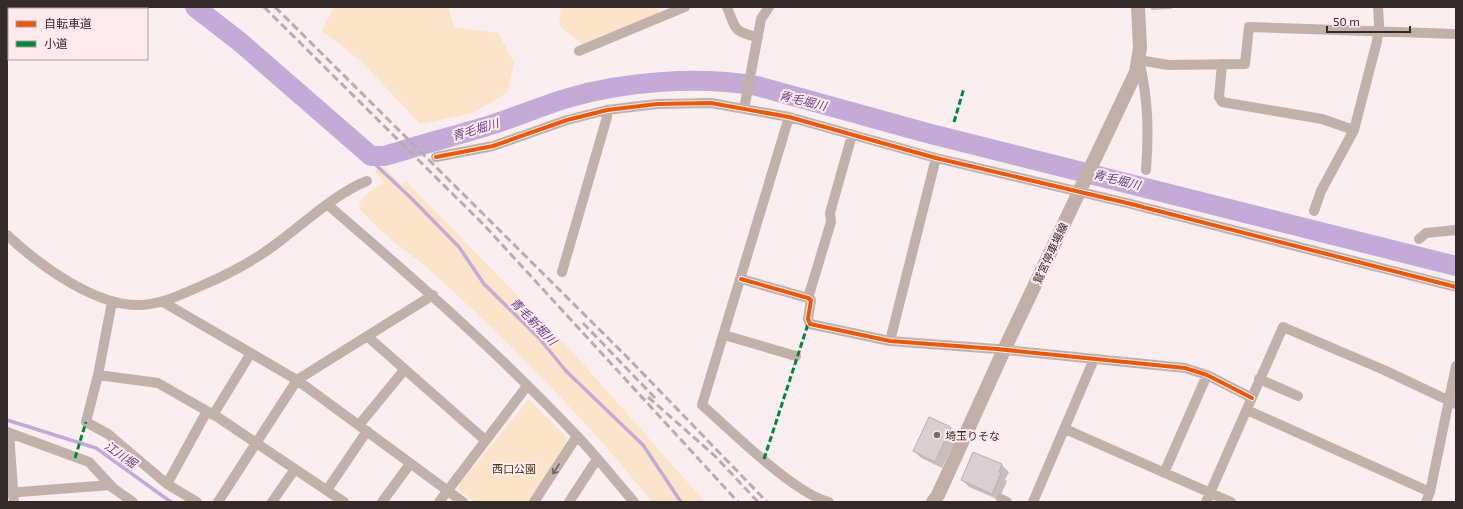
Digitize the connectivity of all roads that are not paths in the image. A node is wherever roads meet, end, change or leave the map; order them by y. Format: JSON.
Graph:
{"nodes":[{"id":1,"x":685,"y":7,"type":"edge"},
{"id":2,"x":727,"y":7,"type":"edge"},
{"id":3,"x":769,"y":7,"type":"edge"},
{"id":4,"x":1138,"y":7,"type":"edge"},
{"id":5,"x":1378,"y":7,"type":"edge"},
{"id":6,"x":1378,"y":31,"type":"junction"},
{"id":7,"x":1456,"y":34,"type":"edge"},
{"id":8,"x":758,"y":37,"type":"junction"},
{"id":9,"x":579,"y":51,"type":"dead end"},
{"id":10,"x":1139,"y":60,"type":"junction"},
{"id":11,"x":1222,"y":64,"type":"junction"},
{"id":12,"x":745,"y":106,"type":"junction"},
{"id":13,"x":607,"y":110,"type":"junction"},
{"id":14,"x":789,"y":118,"type":"junction"},
{"id":15,"x":1354,"y":130,"type":"junction"},
{"id":16,"x":852,"y":135,"type":"junction"},
{"id":17,"x":436,"y":157,"type":"dead end"},
{"id":18,"x":936,"y":158,"type":"junction"},
{"id":19,"x":1146,"y":170,"type":"dead end"},
{"id":20,"x":366,"y":181,"type":"dead end"},
{"id":21,"x":1080,"y":188,"type":"junction"},
{"id":22,"x":328,"y":205,"type":"junction"},
{"id":23,"x":1314,"y":211,"type":"dead end"},
{"id":24,"x":1456,"y":230,"type":"edge"},
{"id":25,"x":7,"y":235,"type":"edge"},
{"id":26,"x":1419,"y":239,"type":"dead end"},
{"id":27,"x":562,"y":272,"type":"dead end"},
{"id":28,"x":741,"y":279,"type":"junction"},
{"id":29,"x":1456,"y":287,"type":"edge"},
{"id":30,"x":433,"y":295,"type":"junction"},
{"id":31,"x":808,"y":298,"type":"junction"},
{"id":32,"x":112,"y":302,"type":"junction"},
{"id":33,"x":163,"y":302,"type":"junction"},
{"id":34,"x":724,"y":335,"type":"junction"},
{"id":35,"x":367,"y":336,"type":"junction"},
{"id":36,"x":890,"y":341,"type":"junction"},
{"id":37,"x":1004,"y":350,"type":"junction"},
{"id":38,"x":251,"y":353,"type":"junction"},
{"id":39,"x":796,"y":356,"type":"dead end"},
{"id":40,"x":1094,"y":359,"type":"junction"},
{"id":41,"x":1456,"y":366,"type":"edge"},
{"id":42,"x":405,"y":369,"type":"junction"},
{"id":43,"x":98,"y":375,"type":"junction"},
{"id":44,"x":1207,"y":375,"type":"junction"},
{"id":45,"x":1259,"y":379,"type":"junction"},
{"id":46,"x":297,"y":380,"type":"junction"},
{"id":47,"x":527,"y":386,"type":"junction"},
{"id":48,"x":1298,"y":396,"type":"dead end"},
{"id":49,"x":1252,"y":398,"type":"junction"},
{"id":50,"x":1452,"y":402,"type":"edge"},
{"id":51,"x":1247,"y":410,"type":"junction"},
{"id":52,"x":210,"y":413,"type":"junction"},
{"id":53,"x":363,"y":428,"type":"junction"},
{"id":54,"x":1065,"y":429,"type":"junction"},
{"id":55,"x":8,"y":433,"type":"edge"},
{"id":56,"x":577,"y":436,"type":"junction"},
{"id":57,"x":485,"y":440,"type":"junction"},
{"id":58,"x":256,"y":442,"type":"junction"},
{"id":59,"x":597,"y":459,"type":"junction"},
{"id":60,"x":410,"y":464,"type":"junction"},
{"id":61,"x":295,"y":469,"type":"junction"},
{"id":62,"x":1164,"y":473,"type":"junction"},
{"id":63,"x":167,"y":484,"type":"junction"},
{"id":64,"x":110,"y":485,"type":"junction"},
{"id":65,"x":327,"y":490,"type":"junction"},
{"id":66,"x":448,"y":492,"type":"junction"},
{"id":67,"x":1430,"y":492,"type":"junction"},
{"id":68,"x":11,"y":496,"type":"edge"},
{"id":69,"x":1208,"y":497,"type":"edge"},
{"id":70,"x":936,"y":500,"type":"edge"},
{"id":71,"x":133,"y":502,"type":"edge"},
{"id":72,"x":197,"y":502,"type":"edge"},
{"id":73,"x":218,"y":502,"type":"edge"},
{"id":74,"x":272,"y":502,"type":"edge"},
{"id":75,"x":344,"y":502,"type":"edge"},
{"id":76,"x":382,"y":502,"type":"edge"},
{"id":77,"x":439,"y":502,"type":"edge"},
{"id":78,"x":463,"y":502,"type":"edge"},
{"id":79,"x":534,"y":502,"type":"edge"},
{"id":80,"x":569,"y":502,"type":"edge"},
{"id":81,"x":634,"y":502,"type":"edge"},
{"id":82,"x":829,"y":502,"type":"edge"},
{"id":83,"x":1033,"y":502,"type":"edge"},
{"id":84,"x":1231,"y":502,"type":"edge"},
{"id":85,"x":1426,"y":502,"type":"edge"}],
"edges":[{"from":1,"to":9,"type":"street"},
{"from":2,"to":8,"type":"street"},
{"from":3,"to":8,"type":"street"},
{"from":4,"to":10,"type":"main road","name":"鷲宮停車場線"},
{"from":5,"to":6,"type":"street"},
{"from":6,"to":7,"type":"street"},
{"from":6,"to":11,"type":"street"},
{"from":6,"to":15,"type":"street"},
{"from":8,"to":12,"type":"street"},
{"from":10,"to":11,"type":"street"},
{"from":10,"to":19,"type":"street"},
{"from":10,"to":21,"type":"main road","name":"鷲宮停車場線"},
{"from":11,"to":15,"type":"street"},
{"from":12,"to":13,"type":"street"},
{"from":12,"to":14,"type":"street"},
{"from":13,"to":17,"type":"street"},
{"from":13,"to":27,"type":"street"},
{"from":14,"to":16,"type":"street"},
{"from":14,"to":28,"type":"street"},
{"from":15,"to":23,"type":"street"},
{"from":16,"to":18,"type":"street"},
{"from":16,"to":31,"type":"street"},
{"from":18,"to":21,"type":"street"},
{"from":18,"to":36,"type":"street"},
{"from":20,"to":22,"type":"street"},
{"from":21,"to":29,"type":"street"},
{"from":21,"to":37,"type":"main road","name":"鷲宮停車場線"},
{"from":22,"to":30,"type":"street"},
{"from":22,"to":33,"type":"street"},
{"from":24,"to":26,"type":"street"},
{"from":25,"to":32,"type":"street"},
{"from":28,"to":31,"type":"street"},
{"from":28,"to":34,"type":"street"},
{"from":30,"to":35,"type":"street"},
{"from":30,"to":47,"type":"street"},
{"from":31,"to":36,"type":"street"},
{"from":32,"to":33,"type":"street"},
{"from":32,"to":43,"type":"street"},
{"from":33,"to":38,"type":"street"},
{"from":34,"to":39,"type":"street"},
{"from":34,"to":82,"type":"street"},
{"from":35,"to":42,"type":"street"},
{"from":35,"to":46,"type":"street"},
{"from":36,"to":37,"type":"street"},
{"from":37,"to":40,"type":"street"},
{"from":37,"to":70,"type":"main road","name":"鷲宮停車場線"},
{"from":38,"to":46,"type":"street"},
{"from":38,"to":52,"type":"street"},
{"from":40,"to":44,"type":"street"},
{"from":40,"to":54,"type":"street"},
{"from":41,"to":50,"type":"street"},
{"from":42,"to":53,"type":"street"},
{"from":42,"to":57,"type":"street"},
{"from":43,"to":52,"type":"street"},
{"from":43,"to":63,"type":"street"},
{"from":44,"to":49,"type":"street"},
{"from":44,"to":62,"type":"street"},
{"from":45,"to":48,"type":"street"},
{"from":45,"to":49,"type":"street"},
{"from":45,"to":50,"type":"street"},
{"from":46,"to":53,"type":"street"},
{"from":46,"to":58,"type":"street"},
{"from":47,"to":56,"type":"street"},
{"from":47,"to":57,"type":"street"},
{"from":49,"to":51,"type":"street"},
{"from":50,"to":67,"type":"street"},
{"from":51,"to":67,"type":"street"},
{"from":51,"to":69,"type":"street"},
{"from":52,"to":58,"type":"street"},
{"from":52,"to":63,"type":"street"},
{"from":53,"to":60,"type":"street"},
{"from":53,"to":65,"type":"street"},
{"from":54,"to":62,"type":"street"},
{"from":54,"to":83,"type":"street"},
{"from":55,"to":64,"type":"street"},
{"from":55,"to":68,"type":"street"},
{"from":56,"to":59,"type":"street"},
{"from":56,"to":79,"type":"street","one_way":true},
{"from":57,"to":66,"type":"street"},
{"from":58,"to":61,"type":"street"},
{"from":58,"to":73,"type":"street"},
{"from":59,"to":80,"type":"street"},
{"from":59,"to":81,"type":"street"},
{"from":60,"to":66,"type":"street"},
{"from":60,"to":76,"type":"street"},
{"from":61,"to":65,"type":"street"},
{"from":61,"to":74,"type":"street"},
{"from":62,"to":69,"type":"street"},
{"from":63,"to":72,"type":"street"},
{"from":64,"to":68,"type":"street"},
{"from":64,"to":71,"type":"street"},
{"from":65,"to":75,"type":"street"},
{"from":66,"to":77,"type":"street"},
{"from":66,"to":78,"type":"street"},
{"from":67,"to":85,"type":"street"},
{"from":69,"to":84,"type":"street"}]}
